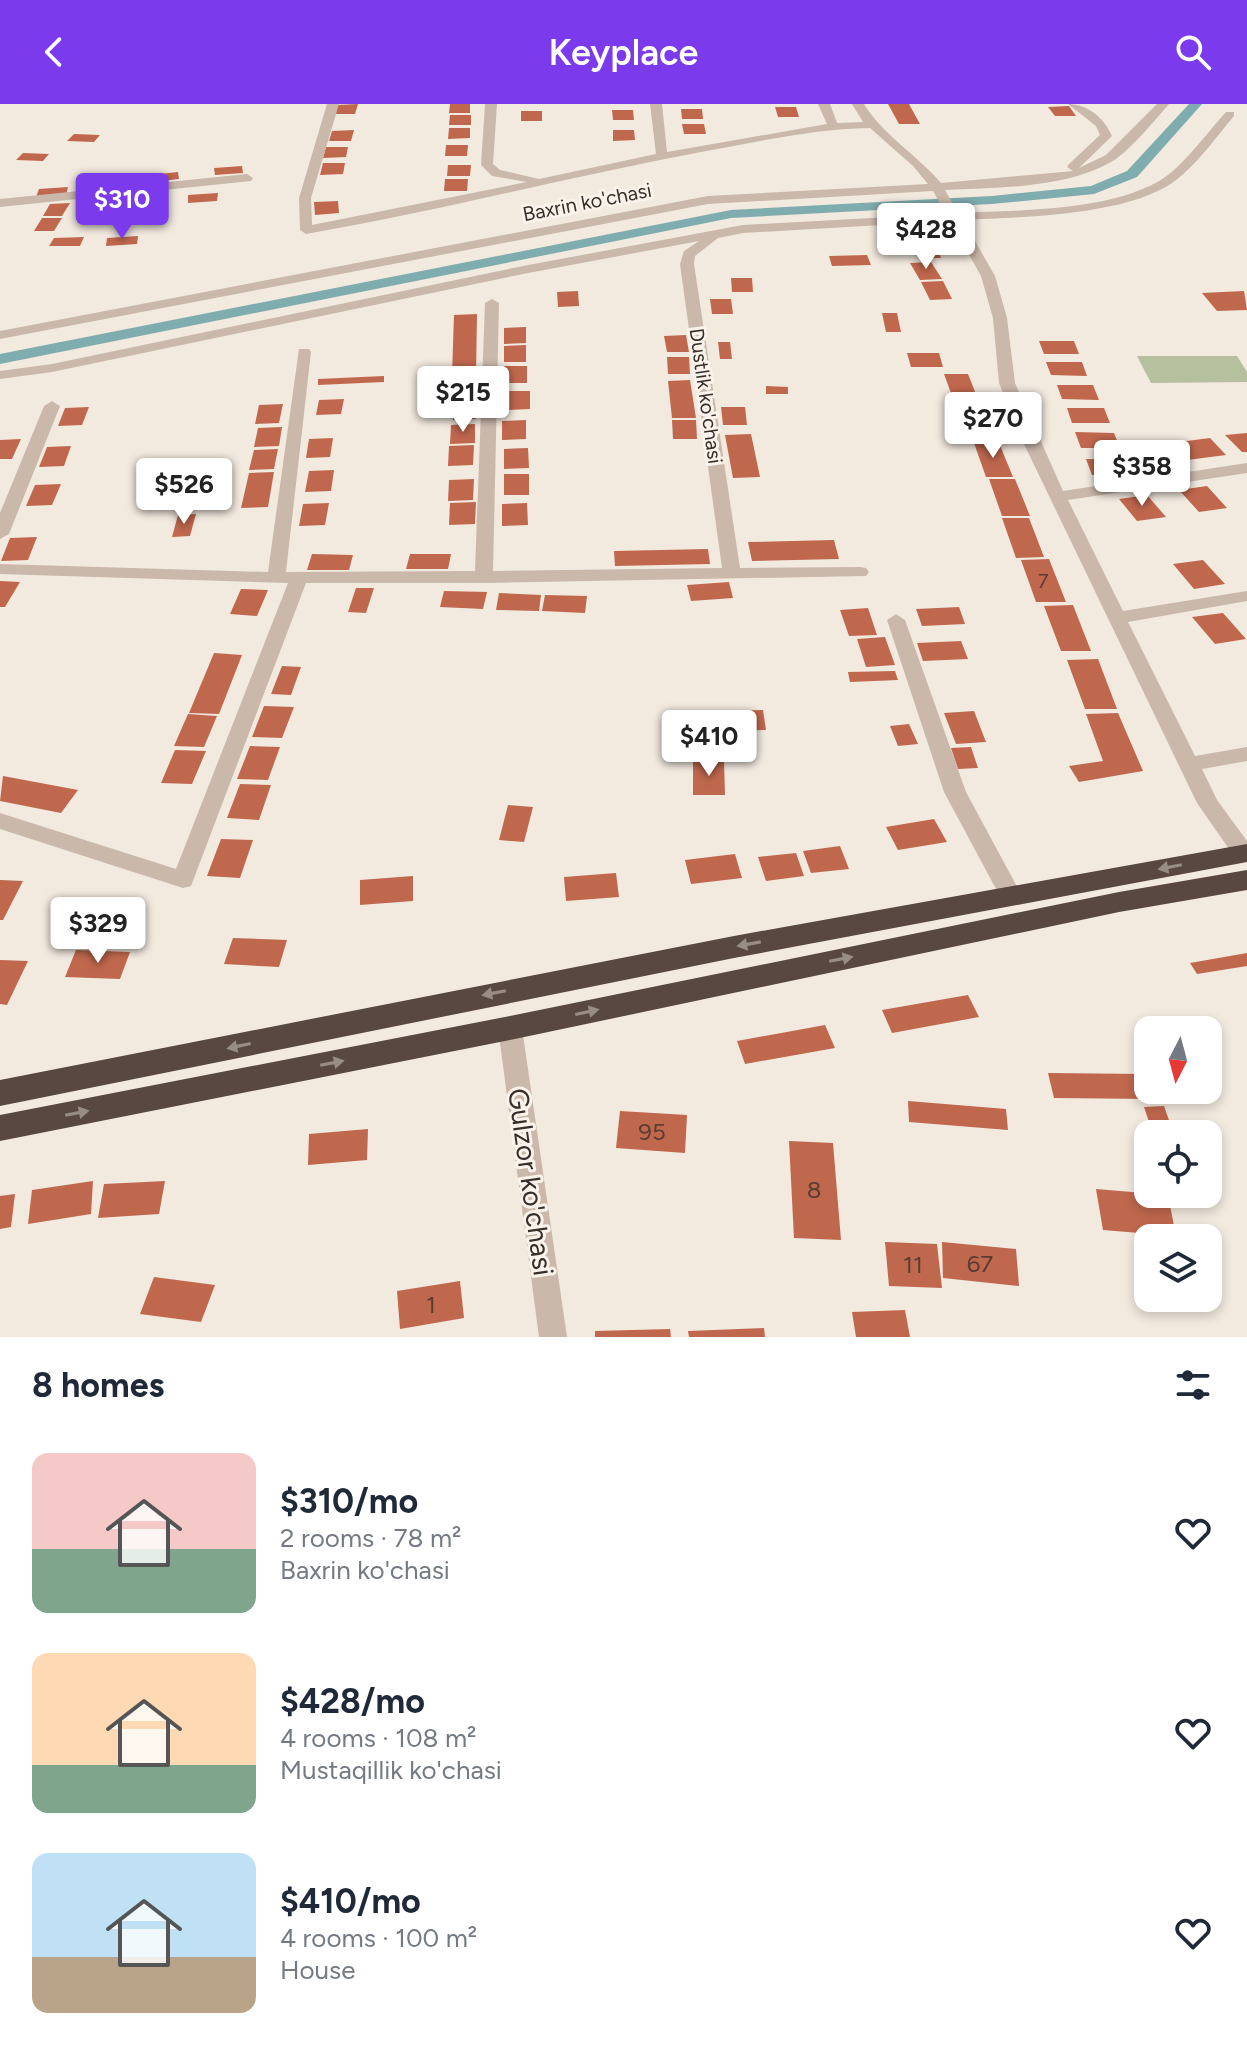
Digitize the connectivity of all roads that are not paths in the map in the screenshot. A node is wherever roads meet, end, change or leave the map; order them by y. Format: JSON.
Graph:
{"nodes":[{"id":1,"x":333,"y":104,"type":"edge"},
{"id":2,"x":491,"y":104,"type":"edge"},
{"id":3,"x":656,"y":104,"type":"edge"},
{"id":4,"x":824,"y":104,"type":"edge"},
{"id":5,"x":858,"y":104,"type":"edge"},
{"id":6,"x":1074,"y":104,"type":"edge"},
{"id":7,"x":1163,"y":104,"type":"edge"},
{"id":8,"x":1230,"y":114,"type":"dead end"},
{"id":9,"x":872,"y":125,"type":"junction"},
{"id":10,"x":833,"y":126,"type":"junction"},
{"id":11,"x":662,"y":155,"type":"junction"},
{"id":12,"x":1063,"y":175,"type":"junction"},
{"id":13,"x":247,"y":178,"type":"dead end"},
{"id":14,"x":545,"y":179,"type":"junction"},
{"id":15,"x":936,"y":185,"type":"junction"},
{"id":16,"x":0,"y":203,"type":"edge"},
{"id":17,"x":957,"y":217,"type":"junction"},
{"id":18,"x":718,"y":233,"type":"junction"},
{"id":19,"x":492,"y":303,"type":"dead end"},
{"id":20,"x":0,"y":335,"type":"edge"},
{"id":21,"x":304,"y":352,"type":"dead end"},
{"id":22,"x":0,"y":375,"type":"edge"},
{"id":23,"x":52,"y":406,"type":"dead end"},
{"id":24,"x":1247,"y":468,"type":"edge"},
{"id":25,"x":1058,"y":497,"type":"junction"},
{"id":26,"x":0,"y":534,"type":"edge"},
{"id":27,"x":0,"y":569,"type":"edge"},
{"id":28,"x":860,"y":572,"type":"dead end"},
{"id":29,"x":732,"y":574,"type":"junction"},
{"id":30,"x":276,"y":578,"type":"junction"},
{"id":31,"x":299,"y":578,"type":"junction"},
{"id":32,"x":484,"y":578,"type":"junction"},
{"id":33,"x":1247,"y":596,"type":"edge"},
{"id":34,"x":1118,"y":618,"type":"junction"},
{"id":35,"x":896,"y":620,"type":"dead end"},
{"id":36,"x":1247,"y":754,"type":"edge"},
{"id":37,"x":1189,"y":764,"type":"junction"},
{"id":38,"x":0,"y":821,"type":"edge"},
{"id":39,"x":1246,"y":862,"type":"edge"},
{"id":40,"x":1011,"y":896,"type":"junction"},
{"id":41,"x":510,"y":1028,"type":"junction"},
{"id":42,"x":139,"y":1066,"type":"junction"},
{"id":43,"x":0,"y":1093,"type":"edge"},
{"id":44,"x":141,"y":1101,"type":"junction"},
{"id":45,"x":0,"y":1128,"type":"edge"},
{"id":46,"x":553,"y":1337,"type":"edge"}],
"edges":[{"from":1,"to":14,"type":"street"},
{"from":2,"to":14,"type":"street"},
{"from":3,"to":11,"type":"street"},
{"from":4,"to":10,"type":"street"},
{"from":5,"to":9,"type":"street"},
{"from":6,"to":12,"type":"street"},
{"from":7,"to":12,"type":"street","name":"Baxrin ko'chasi"},
{"from":8,"to":17,"type":"street"},
{"from":9,"to":10,"type":"street"},
{"from":9,"to":15,"type":"street"},
{"from":10,"to":11,"type":"street"},
{"from":11,"to":14,"type":"street"},
{"from":12,"to":15,"type":"street","name":"Baxrin ko'chasi"},
{"from":13,"to":16,"type":"street"},
{"from":15,"to":17,"type":"street"},
{"from":15,"to":20,"type":"street","name":"Baxrin ko'chasi"},
{"from":17,"to":18,"type":"street"},
{"from":17,"to":25,"type":"street"},
{"from":18,"to":22,"type":"street"},
{"from":18,"to":29,"type":"street","name":"Dustlik ko'chasi"},
{"from":19,"to":32,"type":"street"},
{"from":21,"to":30,"type":"street"},
{"from":23,"to":26,"type":"street"},
{"from":24,"to":25,"type":"street"},
{"from":25,"to":34,"type":"street"},
{"from":27,"to":30,"type":"street"},
{"from":28,"to":29,"type":"street"},
{"from":29,"to":32,"type":"street"},
{"from":30,"to":31,"type":"street"},
{"from":31,"to":32,"type":"street"},
{"from":31,"to":38,"type":"street"},
{"from":33,"to":34,"type":"street"},
{"from":34,"to":37,"type":"street"},
{"from":35,"to":40,"type":"street"},
{"from":36,"to":37,"type":"street"},
{"from":37,"to":39,"type":"street"},
{"from":39,"to":40,"type":"highway","one_way":true},
{"from":41,"to":39,"type":"highway","one_way":true},
{"from":40,"to":42,"type":"highway","one_way":true},
{"from":44,"to":41,"type":"highway","one_way":true},
{"from":41,"to":46,"type":"street","name":"Gulzor ko'chasi"},
{"from":42,"to":43,"type":"highway"},
{"from":42,"to":44,"type":"highway"},
{"from":45,"to":44,"type":"highway","one_way":true}]}
